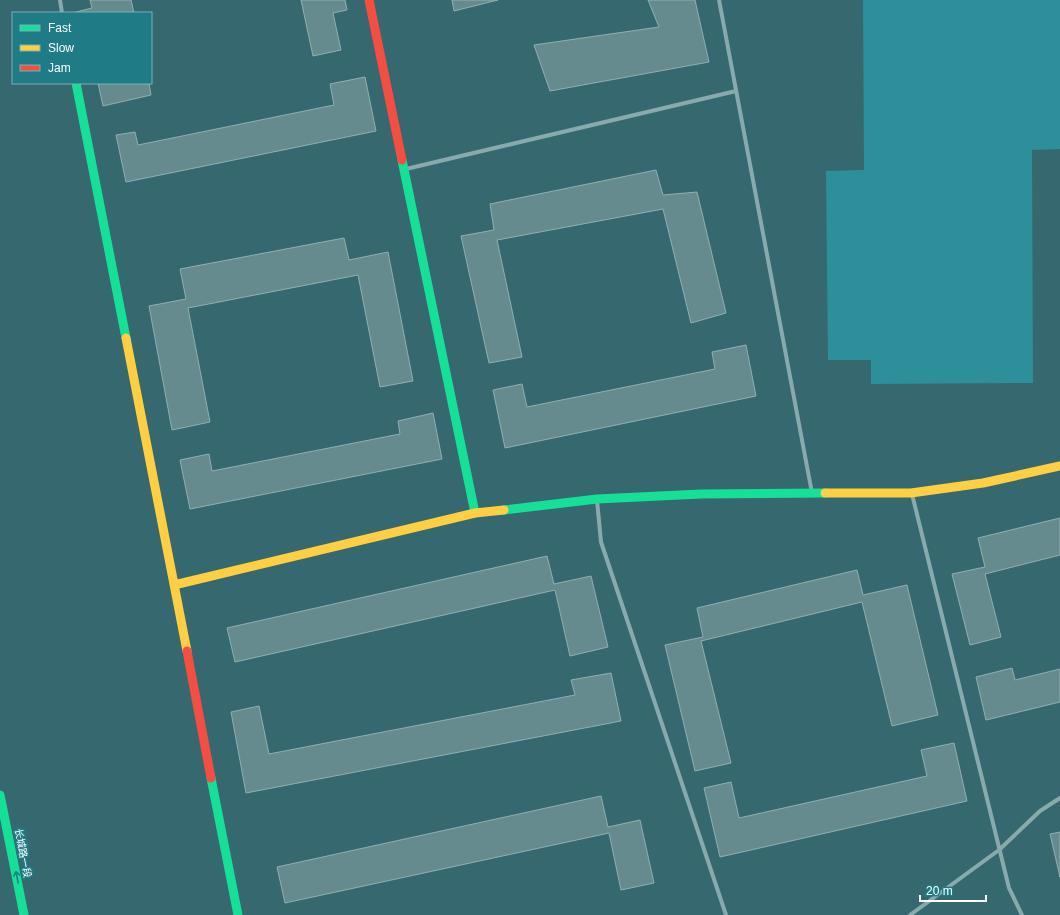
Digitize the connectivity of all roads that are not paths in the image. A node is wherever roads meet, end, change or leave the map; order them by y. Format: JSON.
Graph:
{"nodes":[{"id":1,"x":60,"y":0,"type":"edge"},
{"id":2,"x":369,"y":0,"type":"edge"},
{"id":3,"x":719,"y":0,"type":"edge"},
{"id":4,"x":62,"y":12,"type":"edge"},
{"id":5,"x":76,"y":84,"type":"edge"},
{"id":6,"x":736,"y":91,"type":"junction"},
{"id":7,"x":404,"y":169,"type":"junction"},
{"id":8,"x":1060,"y":466,"type":"edge"},
{"id":9,"x":911,"y":493,"type":"junction"},
{"id":10,"x":813,"y":494,"type":"junction"},
{"id":11,"x":597,"y":499,"type":"junction"},
{"id":12,"x":476,"y":513,"type":"junction"},
{"id":13,"x":174,"y":586,"type":"junction"},
{"id":14,"x":0,"y":795,"type":"edge"},
{"id":15,"x":1060,"y":798,"type":"edge"},
{"id":16,"x":999,"y":850,"type":"junction"},
{"id":17,"x":24,"y":915,"type":"edge"},
{"id":18,"x":238,"y":915,"type":"edge"},
{"id":19,"x":726,"y":915,"type":"edge"},
{"id":20,"x":910,"y":915,"type":"edge"},
{"id":21,"x":1022,"y":915,"type":"edge"}],
"edges":[{"from":1,"to":4,"type":"street"},
{"from":2,"to":7,"type":"street"},
{"from":3,"to":6,"type":"street"},
{"from":5,"to":13,"type":"street"},
{"from":6,"to":7,"type":"street"},
{"from":6,"to":10,"type":"street"},
{"from":7,"to":12,"type":"street"},
{"from":8,"to":9,"type":"street"},
{"from":9,"to":10,"type":"street"},
{"from":9,"to":16,"type":"street"},
{"from":10,"to":11,"type":"street"},
{"from":11,"to":12,"type":"street"},
{"from":11,"to":19,"type":"street"},
{"from":12,"to":13,"type":"street"},
{"from":13,"to":18,"type":"street"},
{"from":17,"to":14,"type":"street","name":"长城路一段","one_way":true},
{"from":15,"to":16,"type":"street"},
{"from":16,"to":20,"type":"street"},
{"from":16,"to":21,"type":"street"}]}
